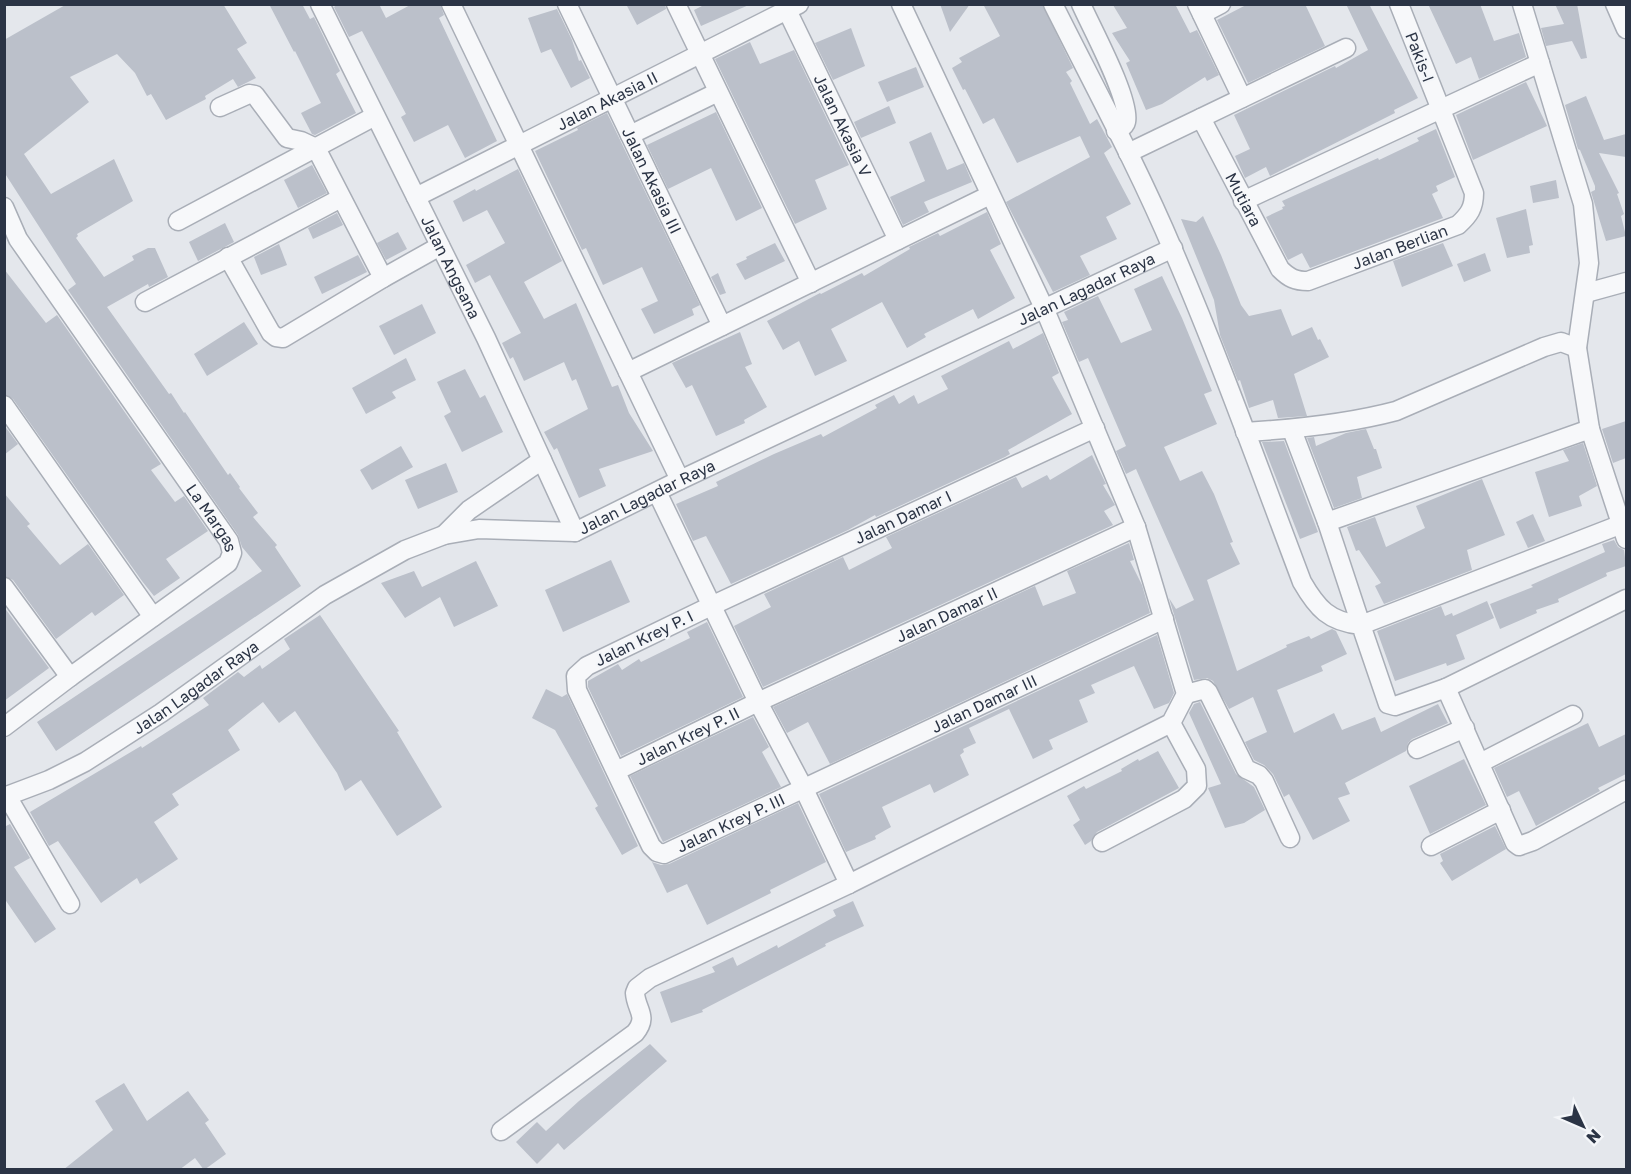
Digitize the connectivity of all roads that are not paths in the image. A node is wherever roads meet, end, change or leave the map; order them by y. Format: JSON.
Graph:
{"nodes":[{"id":1,"x":321,"y":4,"type":"edge"},
{"id":2,"x":451,"y":4,"type":"edge"},
{"id":3,"x":567,"y":4,"type":"edge"},
{"id":4,"x":676,"y":4,"type":"edge"},
{"id":5,"x":901,"y":4,"type":"edge"},
{"id":6,"x":1053,"y":4,"type":"edge"},
{"id":7,"x":1081,"y":4,"type":"edge"},
{"id":8,"x":1221,"y":4,"type":"edge"},
{"id":9,"x":1399,"y":4,"type":"edge"},
{"id":10,"x":1522,"y":4,"type":"edge"},
{"id":11,"x":1615,"y":4,"type":"edge"},
{"id":12,"x":790,"y":6,"type":"edge"},
{"id":13,"x":1199,"y":9,"type":"edge"},
{"id":14,"x":1626,"y":29,"type":"edge"},
{"id":15,"x":1346,"y":48,"type":"dead end"},
{"id":16,"x":700,"y":54,"type":"junction"},
{"id":17,"x":1540,"y":63,"type":"junction"},
{"id":18,"x":718,"y":92,"type":"junction"},
{"id":19,"x":612,"y":98,"type":"junction"},
{"id":20,"x":1242,"y":98,"type":"junction"},
{"id":21,"x":220,"y":107,"type":"dead end"},
{"id":22,"x":1440,"y":110,"type":"junction"},
{"id":23,"x":375,"y":116,"type":"junction"},
{"id":24,"x":1201,"y":118,"type":"junction"},
{"id":25,"x":1116,"y":130,"type":"junction"},
{"id":26,"x":630,"y":135,"type":"junction"},
{"id":27,"x":519,"y":145,"type":"junction"},
{"id":28,"x":316,"y":148,"type":"junction"},
{"id":29,"x":1128,"y":153,"type":"junction"},
{"id":30,"x":990,"y":195,"type":"junction"},
{"id":31,"x":416,"y":196,"type":"junction"},
{"id":32,"x":341,"y":198,"type":"junction"},
{"id":33,"x":1243,"y":201,"type":"junction"},
{"id":34,"x":4,"y":207,"type":"edge"},
{"id":35,"x":178,"y":221,"type":"dead end"},
{"id":36,"x":898,"y":240,"type":"junction"},
{"id":37,"x":11,"y":244,"type":"edge"},
{"id":38,"x":440,"y":246,"type":"junction"},
{"id":39,"x":1173,"y":248,"type":"junction"},
{"id":40,"x":228,"y":257,"type":"junction"},
{"id":41,"x":383,"y":278,"type":"junction"},
{"id":42,"x":1288,"y":278,"type":"joint"},
{"id":43,"x":1626,"y":282,"type":"edge"},
{"id":44,"x":811,"y":283,"type":"junction"},
{"id":45,"x":1586,"y":293,"type":"junction"},
{"id":46,"x":145,"y":302,"type":"dead end"},
{"id":47,"x":1045,"y":310,"type":"junction"},
{"id":48,"x":722,"y":326,"type":"junction"},
{"id":49,"x":1577,"y":348,"type":"junction"},
{"id":50,"x":628,"y":372,"type":"junction"},
{"id":51,"x":4,"y":405,"type":"edge"},
{"id":52,"x":1095,"y":428,"type":"junction"},
{"id":53,"x":1590,"y":429,"type":"junction"},
{"id":54,"x":1292,"y":430,"type":"junction"},
{"id":55,"x":1245,"y":432,"type":"junction"},
{"id":56,"x":542,"y":460,"type":"junction"},
{"id":57,"x":680,"y":480,"type":"junction"},
{"id":58,"x":657,"y":492,"type":"junction"},
{"id":59,"x":1327,"y":522,"type":"junction"},
{"id":60,"x":1136,"y":527,"type":"junction"},
{"id":61,"x":1624,"y":531,"type":"edge"},
{"id":62,"x":575,"y":532,"type":"junction"},
{"id":63,"x":444,"y":535,"type":"junction"},
{"id":64,"x":4,"y":587,"type":"edge"},
{"id":65,"x":1626,"y":599,"type":"edge"},
{"id":66,"x":711,"y":606,"type":"junction"},
{"id":67,"x":153,"y":617,"type":"junction"},
{"id":68,"x":1164,"y":619,"type":"junction"},
{"id":69,"x":1361,"y":625,"type":"junction"},
{"id":70,"x":70,"y":677,"type":"junction"},
{"id":71,"x":1446,"y":688,"type":"junction"},
{"id":72,"x":1186,"y":694,"type":"junction"},
{"id":73,"x":758,"y":702,"type":"junction"},
{"id":74,"x":1573,"y":715,"type":"dead end"},
{"id":75,"x":1171,"y":723,"type":"junction"},
{"id":76,"x":4,"y":727,"type":"edge"},
{"id":77,"x":1465,"y":728,"type":"junction"},
{"id":78,"x":1417,"y":749,"type":"dead end"},
{"id":79,"x":1480,"y":763,"type":"junction"},
{"id":80,"x":616,"y":771,"type":"junction"},
{"id":81,"x":804,"y":789,"type":"junction"},
{"id":82,"x":1626,"y":790,"type":"edge"},
{"id":83,"x":6,"y":796,"type":"edge"},
{"id":84,"x":1501,"y":810,"type":"junction"},
{"id":85,"x":1290,"y":838,"type":"dead end"},
{"id":86,"x":1102,"y":842,"type":"dead end"},
{"id":87,"x":1431,"y":846,"type":"dead end"},
{"id":88,"x":849,"y":884,"type":"junction"},
{"id":89,"x":70,"y":904,"type":"dead end"},
{"id":90,"x":501,"y":1131,"type":"dead end"}],
"edges":[{"from":1,"to":23,"type":"street","name":"Jalan Angsana"},
{"from":2,"to":27,"type":"street"},
{"from":3,"to":19,"type":"street","name":"Jalan Akasia III"},
{"from":4,"to":16,"type":"street"},
{"from":5,"to":30,"type":"street"},
{"from":6,"to":25,"type":"street"},
{"from":7,"to":25,"type":"street"},
{"from":8,"to":13,"type":"street"},
{"from":9,"to":22,"type":"street","name":"Pakis-I"},
{"from":10,"to":17,"type":"street"},
{"from":11,"to":14,"type":"street"},
{"from":12,"to":16,"type":"street","name":"Jalan Akasia II"},
{"from":12,"to":36,"type":"street","name":"Jalan Akasia V"},
{"from":13,"to":20,"type":"street"},
{"from":15,"to":20,"type":"street"},
{"from":16,"to":18,"type":"street"},
{"from":16,"to":19,"type":"street","name":"Jalan Akasia II"},
{"from":17,"to":22,"type":"street"},
{"from":17,"to":45,"type":"street"},
{"from":18,"to":26,"type":"street"},
{"from":18,"to":44,"type":"street"},
{"from":19,"to":26,"type":"street","name":"Jalan Akasia III"},
{"from":19,"to":27,"type":"street","name":"Jalan Akasia II"},
{"from":20,"to":24,"type":"street"},
{"from":21,"to":28,"type":"street"},
{"from":22,"to":33,"type":"street"},
{"from":22,"to":42,"type":"street","name":"Jalan Berlian"},
{"from":23,"to":28,"type":"street"},
{"from":23,"to":31,"type":"street","name":"Jalan Angsana"},
{"from":24,"to":29,"type":"street"},
{"from":24,"to":33,"type":"street","name":"Mutiara"},
{"from":25,"to":29,"type":"street"},
{"from":26,"to":48,"type":"street","name":"Jalan Akasia III"},
{"from":27,"to":31,"type":"street","name":"Jalan Akasia II"},
{"from":27,"to":50,"type":"street"},
{"from":28,"to":32,"type":"street"},
{"from":28,"to":35,"type":"street"},
{"from":29,"to":39,"type":"street"},
{"from":30,"to":36,"type":"street"},
{"from":30,"to":47,"type":"street"},
{"from":31,"to":38,"type":"street","name":"Jalan Angsana"},
{"from":32,"to":40,"type":"street"},
{"from":32,"to":41,"type":"street"},
{"from":33,"to":42,"type":"street","name":"Mutiara"},
{"from":34,"to":37,"type":"street"},
{"from":36,"to":44,"type":"street"},
{"from":37,"to":67,"type":"street","name":"La Margas"},
{"from":38,"to":41,"type":"street"},
{"from":38,"to":56,"type":"street","name":"Jalan Angsana"},
{"from":39,"to":47,"type":"street","name":"Jalan Lagadar Raya"},
{"from":39,"to":55,"type":"street"},
{"from":40,"to":41,"type":"street"},
{"from":40,"to":46,"type":"street"},
{"from":43,"to":45,"type":"street"},
{"from":44,"to":48,"type":"street"},
{"from":45,"to":49,"type":"street"},
{"from":47,"to":52,"type":"street"},
{"from":47,"to":57,"type":"street","name":"Jalan Lagadar Raya"},
{"from":48,"to":50,"type":"street"},
{"from":49,"to":53,"type":"street"},
{"from":49,"to":54,"type":"street"},
{"from":50,"to":57,"type":"street"},
{"from":51,"to":67,"type":"street"},
{"from":52,"to":60,"type":"street"},
{"from":52,"to":66,"type":"street","name":"Jalan Damar I"},
{"from":53,"to":59,"type":"street"},
{"from":53,"to":61,"type":"street"},
{"from":54,"to":55,"type":"street"},
{"from":54,"to":59,"type":"street"},
{"from":55,"to":69,"type":"street"},
{"from":56,"to":62,"type":"street","name":"Jalan Angsana"},
{"from":56,"to":63,"type":"street"},
{"from":57,"to":58,"type":"street","name":"Jalan Lagadar Raya"},
{"from":58,"to":62,"type":"street","name":"Jalan Lagadar Raya"},
{"from":58,"to":66,"type":"street"},
{"from":59,"to":69,"type":"street"},
{"from":60,"to":68,"type":"street"},
{"from":60,"to":73,"type":"street","name":"Jalan Damar II"},
{"from":61,"to":69,"type":"street"},
{"from":62,"to":63,"type":"street","name":"Jalan Lagadar Raya"},
{"from":63,"to":83,"type":"street","name":"Jalan Lagadar Raya"},
{"from":64,"to":70,"type":"street"},
{"from":65,"to":71,"type":"street"},
{"from":66,"to":73,"type":"street"},
{"from":66,"to":80,"type":"street","name":"Jalan Krey P. I"},
{"from":67,"to":70,"type":"street","name":"La Margas"},
{"from":68,"to":72,"type":"street"},
{"from":68,"to":81,"type":"street","name":"Jalan Damar III"},
{"from":69,"to":71,"type":"street"},
{"from":70,"to":76,"type":"street","name":"La Margas"},
{"from":71,"to":77,"type":"street"},
{"from":72,"to":75,"type":"street"},
{"from":72,"to":85,"type":"street"},
{"from":73,"to":80,"type":"street","name":"Jalan Krey P. II"},
{"from":73,"to":81,"type":"street"},
{"from":74,"to":79,"type":"street"},
{"from":75,"to":86,"type":"street"},
{"from":75,"to":88,"type":"street"},
{"from":77,"to":78,"type":"street"},
{"from":77,"to":79,"type":"street"},
{"from":79,"to":84,"type":"street"},
{"from":80,"to":81,"type":"street","name":"Jalan Krey P. III"},
{"from":81,"to":88,"type":"street"},
{"from":82,"to":84,"type":"street"},
{"from":83,"to":89,"type":"street"},
{"from":84,"to":87,"type":"street"},
{"from":88,"to":90,"type":"street"}]}
